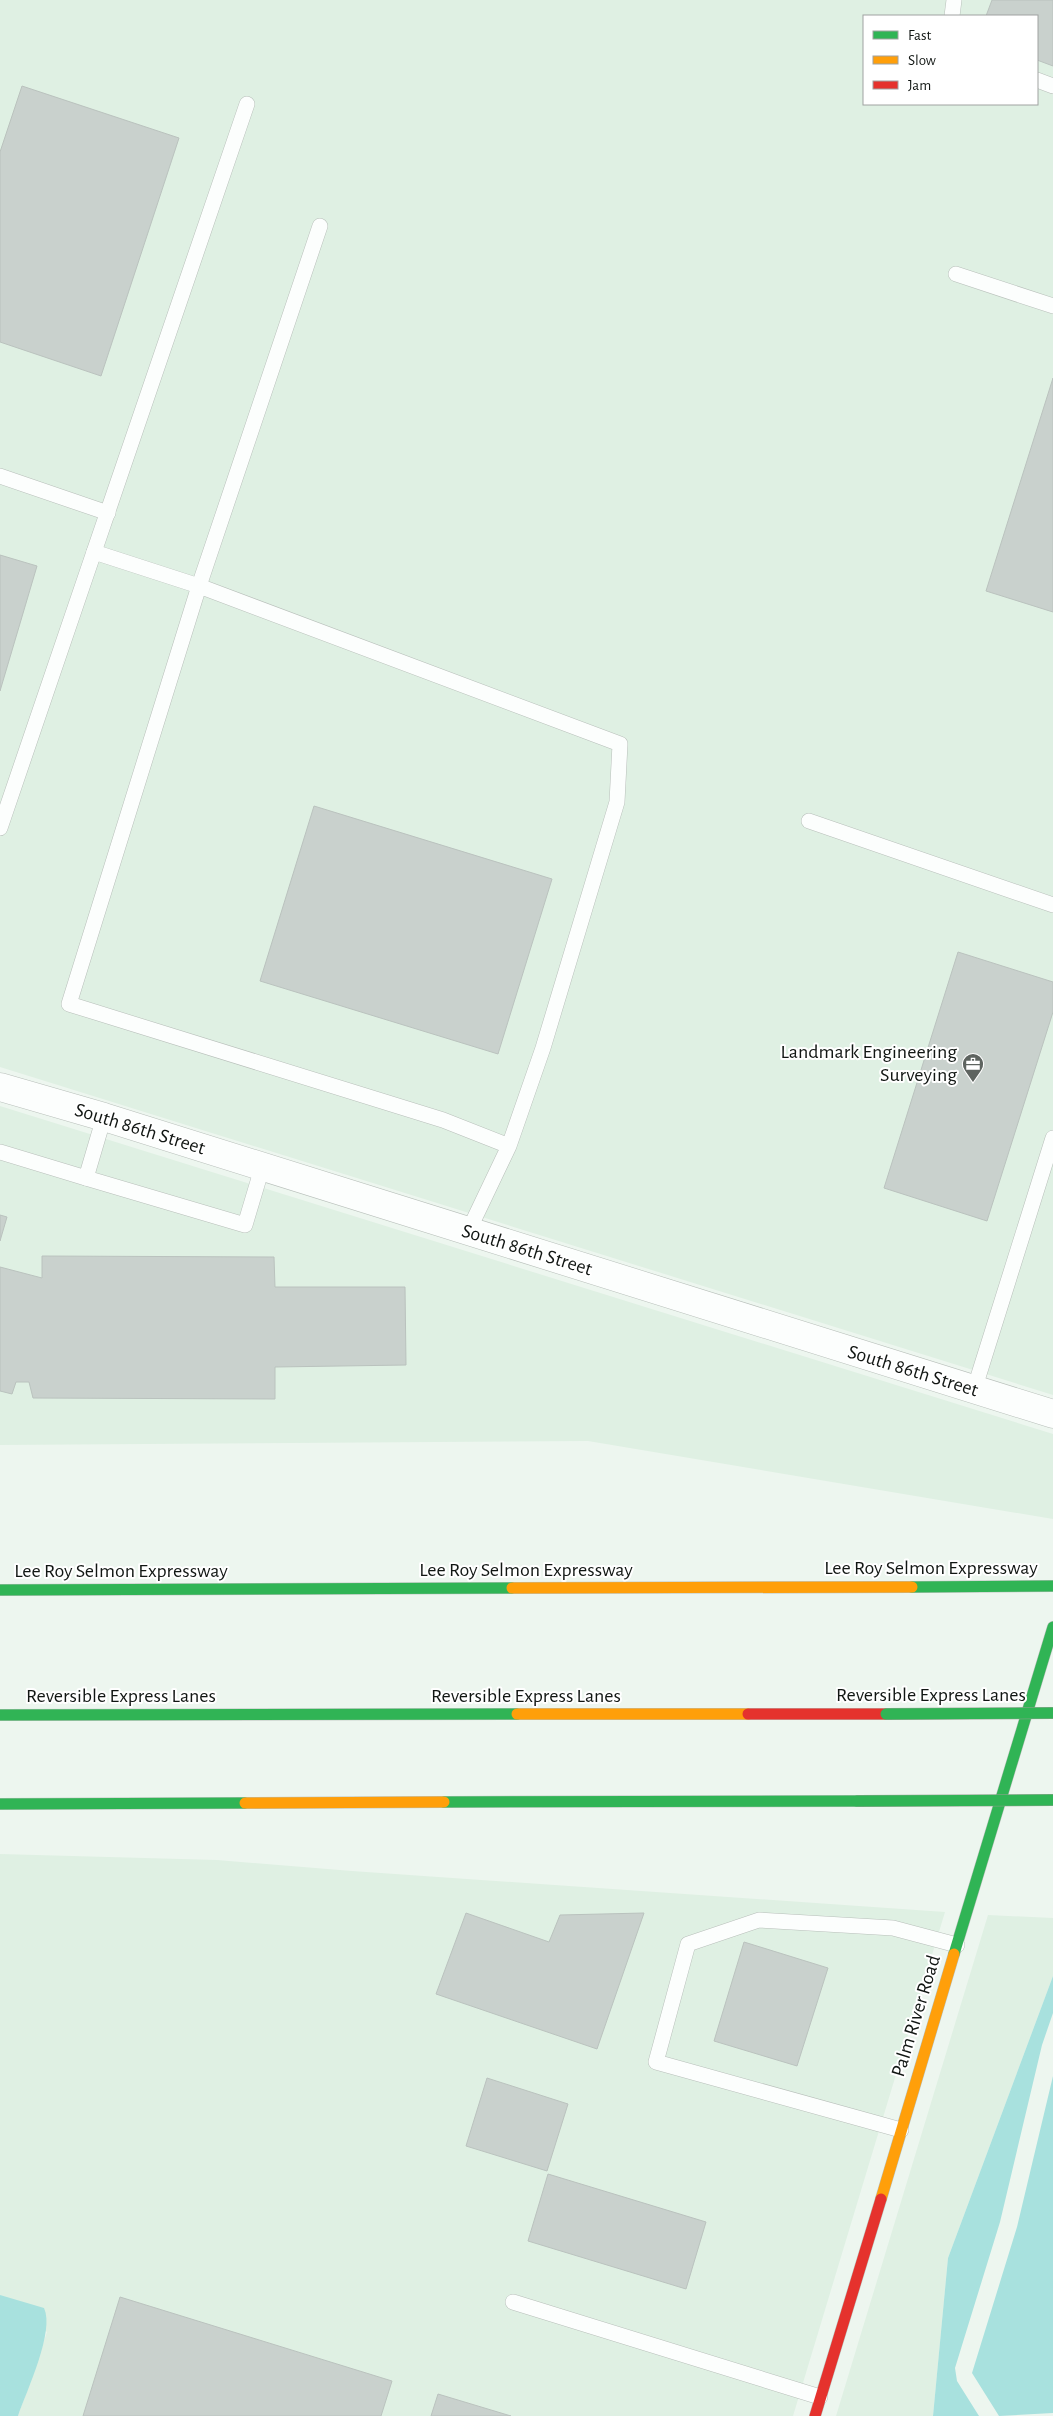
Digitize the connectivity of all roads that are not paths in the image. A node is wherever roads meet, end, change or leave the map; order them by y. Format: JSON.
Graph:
{"nodes":[{"id":1,"x":954,"y":0,"type":"edge"},
{"id":2,"x":952,"y":15,"type":"edge"},
{"id":3,"x":1038,"y":80,"type":"edge"},
{"id":4,"x":1053,"y":86,"type":"edge"},
{"id":5,"x":247,"y":104,"type":"dead end"},
{"id":6,"x":320,"y":226,"type":"dead end"},
{"id":7,"x":956,"y":274,"type":"dead end"},
{"id":8,"x":1053,"y":306,"type":"edge"},
{"id":9,"x":0,"y":476,"type":"edge"},
{"id":10,"x":108,"y":513,"type":"junction"},
{"id":11,"x":94,"y":552,"type":"junction"},
{"id":12,"x":199,"y":586,"type":"junction"},
{"id":13,"x":809,"y":820,"type":"dead end"},
{"id":14,"x":0,"y":828,"type":"edge"},
{"id":15,"x":1053,"y":905,"type":"edge"},
{"id":16,"x":0,"y":1087,"type":"edge"},
{"id":17,"x":104,"y":1117,"type":"junction"},
{"id":18,"x":1053,"y":1138,"type":"edge"},
{"id":19,"x":509,"y":1146,"type":"junction"},
{"id":20,"x":0,"y":1152,"type":"edge"},
{"id":21,"x":262,"y":1168,"type":"junction"},
{"id":22,"x":86,"y":1178,"type":"junction"},
{"id":23,"x":468,"y":1232,"type":"junction"},
{"id":24,"x":974,"y":1390,"type":"junction"},
{"id":25,"x":1053,"y":1414,"type":"edge"},
{"id":26,"x":1053,"y":1586,"type":"edge"},
{"id":27,"x":0,"y":1590,"type":"edge"},
{"id":28,"x":1053,"y":1627,"type":"edge"},
{"id":29,"x":1053,"y":1713,"type":"edge"},
{"id":30,"x":0,"y":1715,"type":"edge"},
{"id":31,"x":1053,"y":1800,"type":"edge"},
{"id":32,"x":0,"y":1804,"type":"edge"},
{"id":33,"x":957,"y":1945,"type":"junction"},
{"id":34,"x":901,"y":2130,"type":"junction"},
{"id":35,"x":513,"y":2302,"type":"dead end"},
{"id":36,"x":820,"y":2397,"type":"junction"},
{"id":37,"x":815,"y":2416,"type":"edge"}],
"edges":[{"from":1,"to":2,"type":"lane"},
{"from":3,"to":4,"type":"lane"},
{"from":5,"to":10,"type":"lane"},
{"from":6,"to":12,"type":"lane"},
{"from":7,"to":8,"type":"lane"},
{"from":9,"to":10,"type":"lane"},
{"from":10,"to":11,"type":"lane"},
{"from":11,"to":12,"type":"lane"},
{"from":11,"to":14,"type":"lane"},
{"from":12,"to":19,"type":"lane"},
{"from":12,"to":19,"type":"lane"},
{"from":13,"to":15,"type":"lane"},
{"from":16,"to":17,"type":"street","name":"South 86th Street"},
{"from":17,"to":21,"type":"street","name":"South 86th Street"},
{"from":17,"to":22,"type":"lane"},
{"from":18,"to":24,"type":"lane"},
{"from":19,"to":23,"type":"lane"},
{"from":20,"to":22,"type":"lane"},
{"from":21,"to":22,"type":"lane"},
{"from":21,"to":23,"type":"street","name":"South 86th Street"},
{"from":23,"to":24,"type":"street","name":"South 86th Street"},
{"from":24,"to":25,"type":"street","name":"South 86th Street"},
{"from":26,"to":27,"type":"main road","name":"Lee Roy Selmon Expressway"},
{"from":28,"to":33,"type":"main road","name":"Palm River Road"},
{"from":29,"to":30,"type":"main road","name":"Reversible Express Lanes","bridge":true},
{"from":31,"to":32,"type":"main road","bridge":true},
{"from":33,"to":34,"type":"main road","name":"Palm River Road"},
{"from":33,"to":34,"type":"lane"},
{"from":34,"to":36,"type":"main road","name":"Palm River Road"},
{"from":35,"to":36,"type":"lane"},
{"from":36,"to":37,"type":"main road","name":"Palm River Road"}]}
